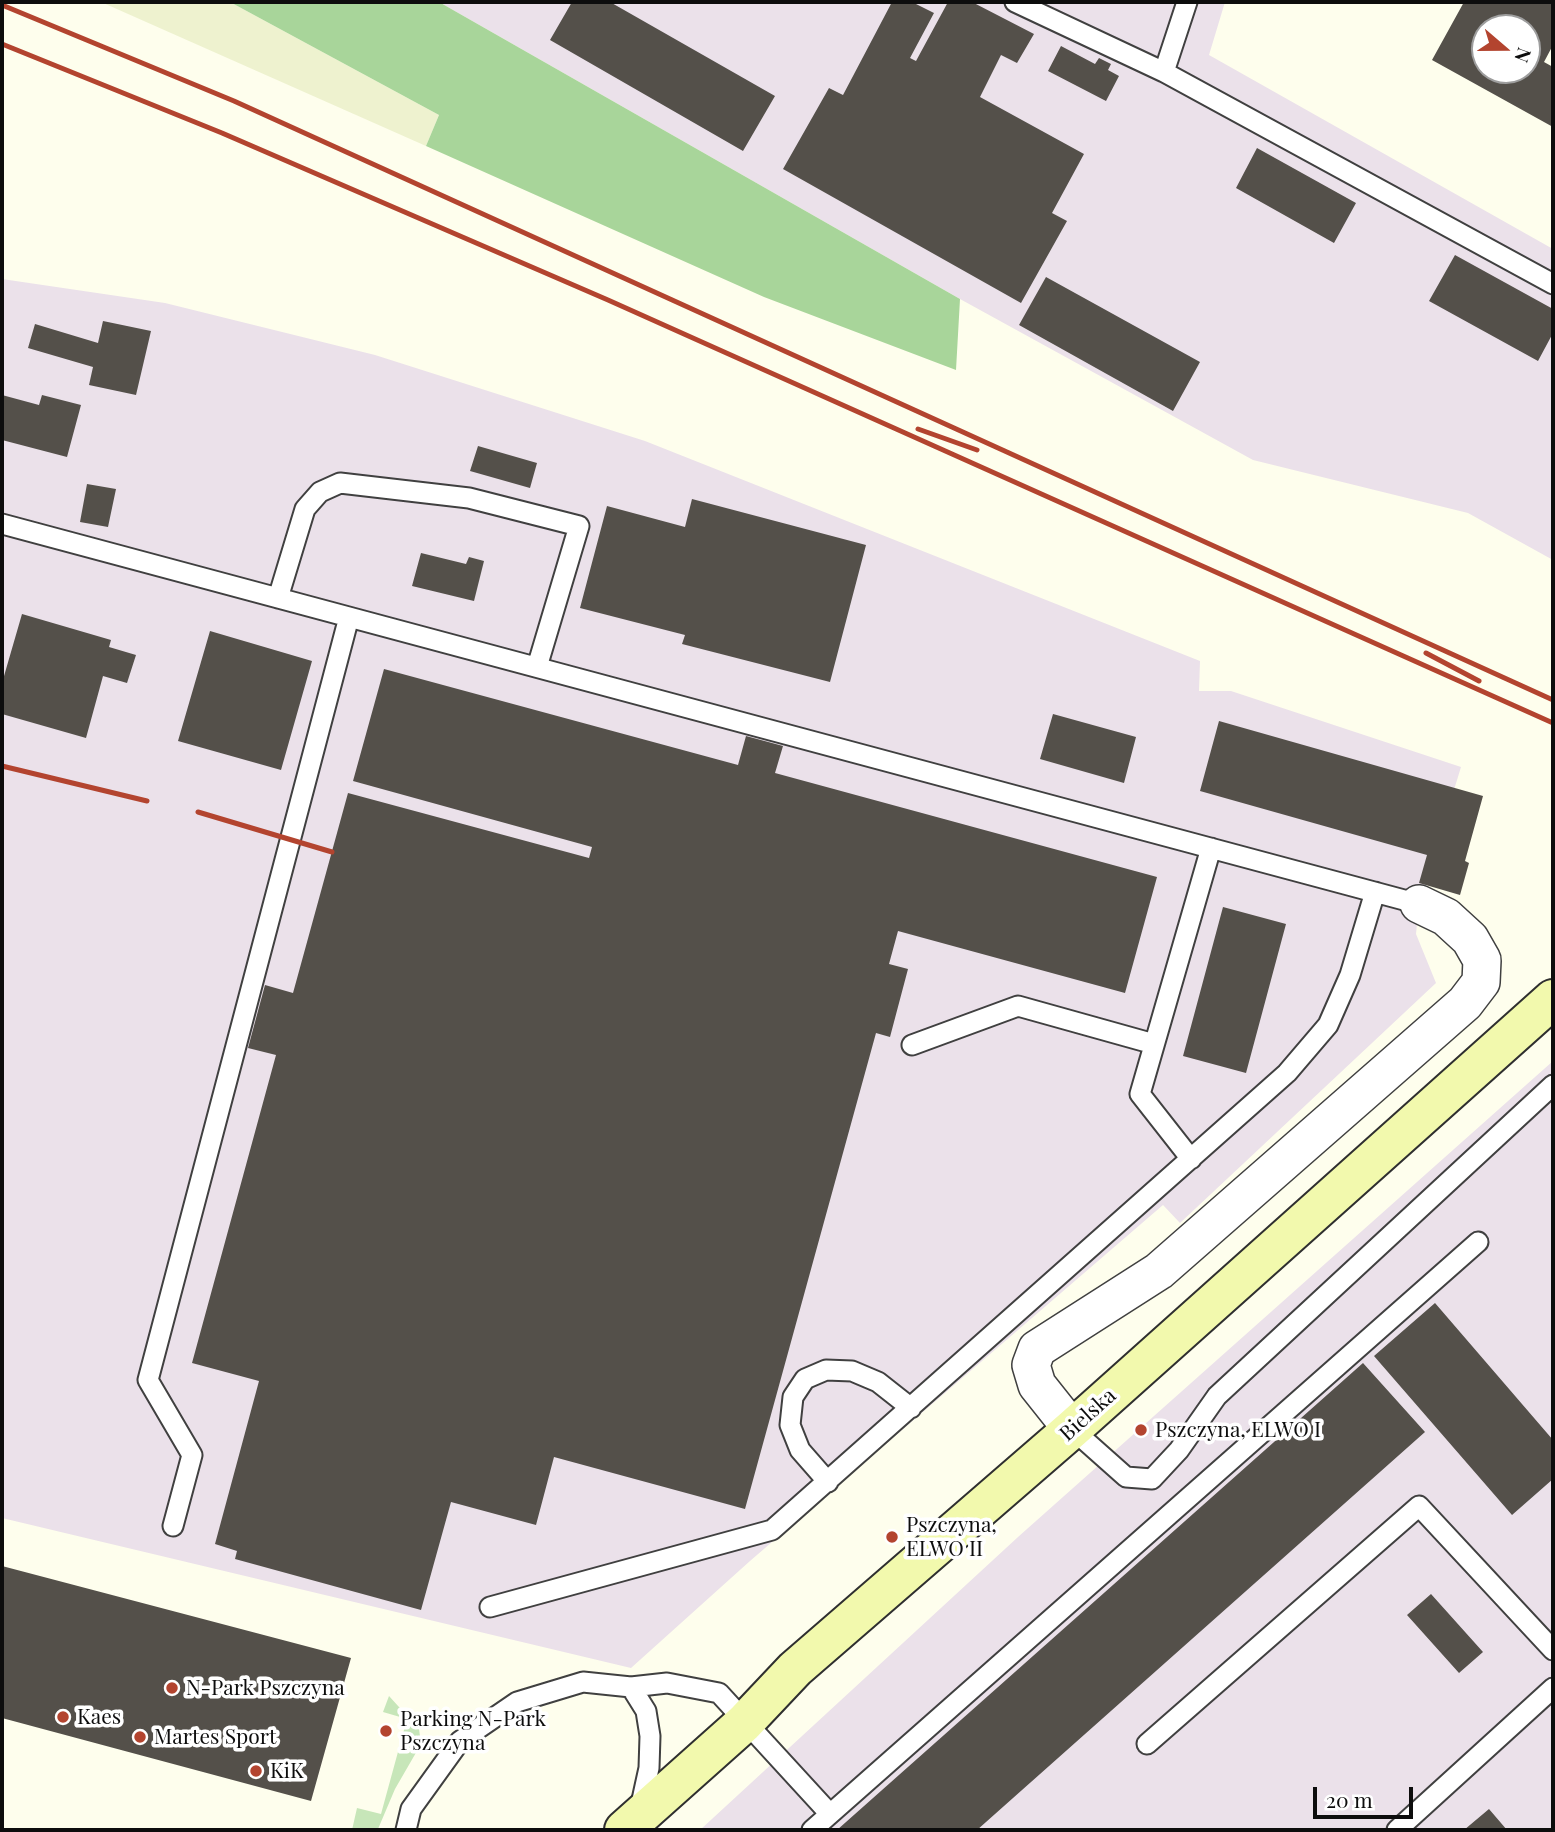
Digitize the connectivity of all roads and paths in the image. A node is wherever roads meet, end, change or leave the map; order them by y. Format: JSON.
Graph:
{"nodes":[{"id":1,"x":1015,"y":2,"type":"edge"},
{"id":2,"x":1186,"y":2,"type":"edge"},
{"id":3,"x":1164,"y":72,"type":"junction"},
{"id":4,"x":1553,"y":284,"type":"edge"},
{"id":5,"x":2,"y":524,"type":"edge"},
{"id":6,"x":278,"y":598,"type":"junction"},
{"id":7,"x":349,"y":617,"type":"junction"},
{"id":8,"x":537,"y":667,"type":"junction"},
{"id":9,"x":1211,"y":848,"type":"junction"},
{"id":10,"x":1375,"y":892,"type":"junction"},
{"id":11,"x":1419,"y":904,"type":"joint"},
{"id":12,"x":1553,"y":999,"type":"edge"},
{"id":13,"x":1154,"y":1044,"type":"junction"},
{"id":14,"x":912,"y":1045,"type":"dead end"},
{"id":15,"x":1553,"y":1084,"type":"edge"},
{"id":16,"x":1191,"y":1158,"type":"junction"},
{"id":17,"x":1478,"y":1242,"type":"dead end"},
{"id":18,"x":911,"y":1408,"type":"junction"},
{"id":19,"x":1072,"y":1429,"type":"junction"},
{"id":20,"x":828,"y":1482,"type":"junction"},
{"id":21,"x":173,"y":1526,"type":"dead end"},
{"id":22,"x":490,"y":1606,"type":"dead end"},
{"id":23,"x":1553,"y":1650,"type":"edge"},
{"id":24,"x":631,"y":1687,"type":"junction"},
{"id":25,"x":1553,"y":1688,"type":"edge"},
{"id":26,"x":744,"y":1723,"type":"junction"},
{"id":27,"x":1147,"y":1744,"type":"dead end"},
{"id":28,"x":830,"y":1814,"type":"junction"},
{"id":29,"x":631,"y":1824,"type":"edge"},
{"id":30,"x":406,"y":1830,"type":"edge"},
{"id":31,"x":812,"y":1830,"type":"edge"},
{"id":32,"x":1397,"y":1830,"type":"edge"}],
"edges":[{"from":1,"to":3,"type":"lane"},
{"from":2,"to":3,"type":"lane"},
{"from":3,"to":4,"type":"lane"},
{"from":5,"to":6,"type":"lane"},
{"from":6,"to":7,"type":"lane"},
{"from":6,"to":8,"type":"lane"},
{"from":7,"to":8,"type":"lane"},
{"from":7,"to":21,"type":"lane"},
{"from":8,"to":9,"type":"lane"},
{"from":9,"to":10,"type":"lane"},
{"from":9,"to":13,"type":"lane"},
{"from":10,"to":11,"type":"lane"},
{"from":10,"to":16,"type":"lane"},
{"from":11,"to":19,"type":"street"},
{"from":12,"to":19,"type":"main road","name":"Bielska"},
{"from":13,"to":14,"type":"lane"},
{"from":13,"to":16,"type":"lane"},
{"from":15,"to":19,"type":"lane"},
{"from":16,"to":18,"type":"lane"},
{"from":17,"to":28,"type":"lane"},
{"from":18,"to":20,"type":"lane"},
{"from":18,"to":20,"type":"lane"},
{"from":19,"to":26,"type":"main road","name":"Bielska"},
{"from":20,"to":22,"type":"lane"},
{"from":23,"to":27,"type":"lane"},
{"from":24,"to":26,"type":"lane"},
{"from":24,"to":29,"type":"lane"},
{"from":24,"to":30,"type":"lane"},
{"from":25,"to":32,"type":"lane"},
{"from":26,"to":28,"type":"lane"},
{"from":26,"to":29,"type":"main road","name":"Bielska"},
{"from":28,"to":31,"type":"lane"}]}
